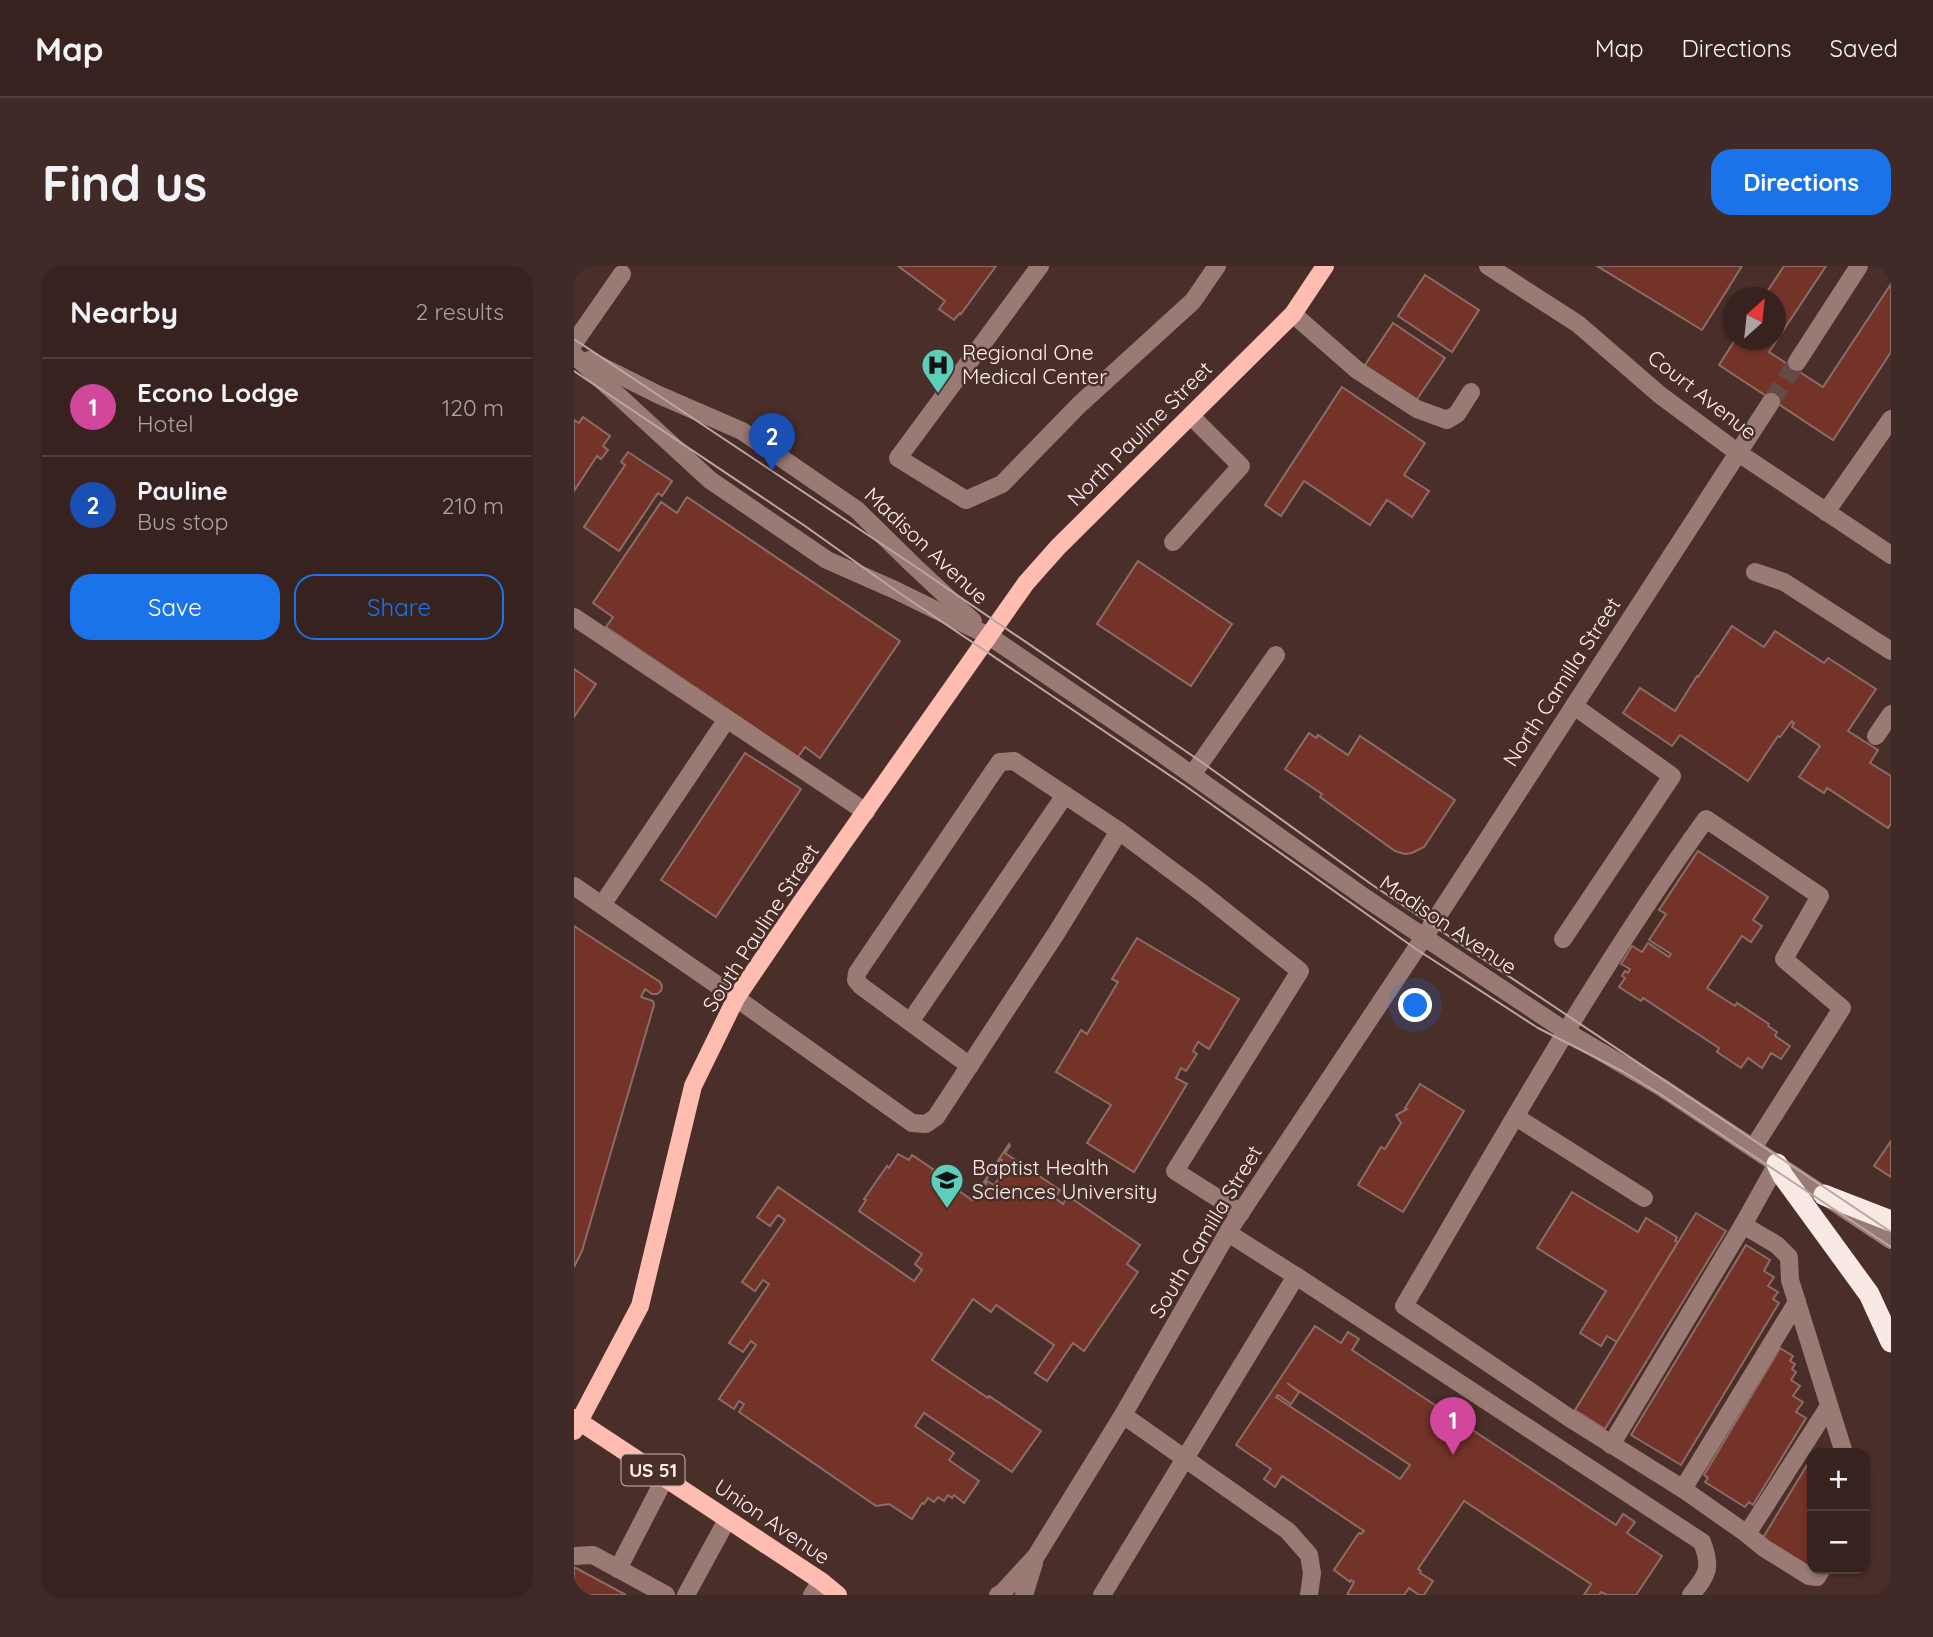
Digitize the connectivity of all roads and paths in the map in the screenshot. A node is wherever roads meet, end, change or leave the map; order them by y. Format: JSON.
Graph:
{"nodes":[{"id":1,"x":1040,"y":266,"type":"edge"},
{"id":2,"x":1217,"y":266,"type":"edge"},
{"id":3,"x":1325,"y":266,"type":"edge"},
{"id":4,"x":1488,"y":266,"type":"edge"},
{"id":5,"x":1859,"y":266,"type":"edge"},
{"id":6,"x":622,"y":274,"type":"dead end"},
{"id":7,"x":1293,"y":314,"type":"junction"},
{"id":8,"x":574,"y":343,"type":"edge"},
{"id":9,"x":574,"y":354,"type":"edge"},
{"id":10,"x":1797,"y":362,"type":"tunnel mouth"},
{"id":11,"x":1471,"y":392,"type":"dead end"},
{"id":12,"x":1771,"y":402,"type":"tunnel mouth"},
{"id":13,"x":1191,"y":416,"type":"junction"},
{"id":14,"x":1891,"y":419,"type":"edge"},
{"id":15,"x":1737,"y":452,"type":"junction"},
{"id":16,"x":1826,"y":512,"type":"junction"},
{"id":17,"x":1173,"y":542,"type":"dead end"},
{"id":18,"x":1891,"y":555,"type":"edge"},
{"id":19,"x":1755,"y":572,"type":"dead end"},
{"id":20,"x":574,"y":617,"type":"edge"},
{"id":21,"x":989,"y":636,"type":"junction"},
{"id":22,"x":1891,"y":651,"type":"edge"},
{"id":23,"x":1276,"y":655,"type":"dead end"},
{"id":24,"x":1573,"y":706,"type":"junction"},
{"id":25,"x":1891,"y":714,"type":"edge"},
{"id":26,"x":727,"y":719,"type":"junction"},
{"id":27,"x":1876,"y":736,"type":"dead end"},
{"id":28,"x":1192,"y":775,"type":"junction"},
{"id":29,"x":1065,"y":795,"type":"junction"},
{"id":30,"x":866,"y":812,"type":"junction"},
{"id":31,"x":1119,"y":831,"type":"junction"},
{"id":32,"x":574,"y":886,"type":"edge"},
{"id":33,"x":602,"y":905,"type":"junction"},
{"id":34,"x":1424,"y":937,"type":"junction"},
{"id":35,"x":1563,"y":939,"type":"dead end"},
{"id":36,"x":736,"y":998,"type":"junction"},
{"id":37,"x":910,"y":1022,"type":"junction"},
{"id":38,"x":1567,"y":1032,"type":"junction"},
{"id":39,"x":970,"y":1066,"type":"junction"},
{"id":40,"x":1516,"y":1117,"type":"junction"},
{"id":41,"x":1753,"y":1148,"type":"junction"},
{"id":42,"x":1777,"y":1164,"type":"junction"},
{"id":43,"x":1824,"y":1195,"type":"junction"},
{"id":44,"x":1644,"y":1198,"type":"dead end"},
{"id":45,"x":1241,"y":1213,"type":"junction"},
{"id":46,"x":1891,"y":1221,"type":"edge"},
{"id":47,"x":1743,"y":1225,"type":"junction"},
{"id":48,"x":1228,"y":1233,"type":"junction"},
{"id":49,"x":1891,"y":1240,"type":"edge"},
{"id":50,"x":1296,"y":1276,"type":"junction"},
{"id":51,"x":1797,"y":1302,"type":"junction"},
{"id":52,"x":1891,"y":1342,"type":"edge"},
{"id":53,"x":1829,"y":1406,"type":"junction"},
{"id":54,"x":1123,"y":1415,"type":"junction"},
{"id":55,"x":576,"y":1423,"type":"edge"},
{"id":56,"x":1611,"y":1445,"type":"junction"},
{"id":57,"x":1842,"y":1448,"type":"edge"},
{"id":58,"x":1184,"y":1457,"type":"junction"},
{"id":59,"x":665,"y":1478,"type":"junction"},
{"id":60,"x":1683,"y":1489,"type":"junction"},
{"id":61,"x":727,"y":1520,"type":"junction"},
{"id":62,"x":1747,"y":1534,"type":"junction"},
{"id":63,"x":574,"y":1556,"type":"edge"},
{"id":64,"x":1036,"y":1556,"type":"junction"},
{"id":65,"x":618,"y":1569,"type":"junction"},
{"id":66,"x":1819,"y":1574,"type":"edge"},
{"id":67,"x":817,"y":1588,"type":"edge"},
{"id":68,"x":1312,"y":1594,"type":"edge"},
{"id":69,"x":666,"y":1595,"type":"edge"},
{"id":70,"x":686,"y":1595,"type":"edge"},
{"id":71,"x":838,"y":1595,"type":"edge"},
{"id":72,"x":998,"y":1595,"type":"edge"},
{"id":73,"x":1024,"y":1595,"type":"edge"},
{"id":74,"x":1102,"y":1595,"type":"edge"},
{"id":75,"x":1691,"y":1595,"type":"edge"}],
"edges":[{"from":1,"to":2,"type":"street"},
{"from":3,"to":7,"type":"main road","name":"North Pauline Street"},
{"from":4,"to":15,"type":"street","name":"Court Avenue"},
{"from":5,"to":10,"type":"street"},
{"from":6,"to":8,"type":"street"},
{"from":7,"to":11,"type":"street"},
{"from":7,"to":13,"type":"main road","name":"North Pauline Street"},
{"from":9,"to":21,"type":"street","name":"Madison Avenue"},
{"from":9,"to":21,"type":"street","name":"Madison Avenue"},
{"from":12,"to":15,"type":"street","name":"North Camilla Street"},
{"from":13,"to":17,"type":"street"},
{"from":13,"to":21,"type":"main road","name":"North Pauline Street"},
{"from":14,"to":16,"type":"street"},
{"from":15,"to":16,"type":"street","name":"Court Avenue"},
{"from":15,"to":24,"type":"street","name":"North Camilla Street"},
{"from":16,"to":18,"type":"street","name":"Court Avenue"},
{"from":19,"to":22,"type":"street"},
{"from":20,"to":26,"type":"street"},
{"from":21,"to":28,"type":"street","name":"Madison Avenue"},
{"from":21,"to":30,"type":"main road","name":"South Pauline Street"},
{"from":23,"to":28,"type":"street"},
{"from":24,"to":34,"type":"street","name":"North Camilla Street"},
{"from":24,"to":35,"type":"street"},
{"from":25,"to":27,"type":"street"},
{"from":26,"to":30,"type":"street"},
{"from":26,"to":33,"type":"street"},
{"from":28,"to":34,"type":"street","name":"Madison Avenue"},
{"from":29,"to":31,"type":"street"},
{"from":29,"to":37,"type":"street"},
{"from":29,"to":37,"type":"street"},
{"from":30,"to":36,"type":"main road","name":"South Pauline Street"},
{"from":31,"to":39,"type":"street"},
{"from":31,"to":45,"type":"street"},
{"from":32,"to":33,"type":"street"},
{"from":33,"to":36,"type":"street"},
{"from":34,"to":38,"type":"street","name":"Madison Avenue"},
{"from":34,"to":45,"type":"street","name":"South Camilla Street"},
{"from":36,"to":39,"type":"street"},
{"from":36,"to":55,"type":"main road","name":"South Pauline Street"},
{"from":37,"to":39,"type":"street"},
{"from":38,"to":40,"type":"street"},
{"from":38,"to":41,"type":"street","name":"Madison Avenue"},
{"from":38,"to":41,"type":"street"},
{"from":40,"to":44,"type":"street"},
{"from":40,"to":56,"type":"street"},
{"from":41,"to":42,"type":"street","name":"Madison Avenue"},
{"from":42,"to":43,"type":"street","name":"Madison Avenue"},
{"from":42,"to":47,"type":"street"},
{"from":42,"to":52,"type":"highway"},
{"from":43,"to":46,"type":"highway"},
{"from":43,"to":49,"type":"street","name":"Madison Avenue"},
{"from":45,"to":48,"type":"street","name":"South Camilla Street"},
{"from":47,"to":51,"type":"street"},
{"from":47,"to":56,"type":"street"},
{"from":48,"to":50,"type":"street"},
{"from":48,"to":54,"type":"street","name":"South Camilla Street"},
{"from":50,"to":58,"type":"street"},
{"from":50,"to":75,"type":"street"},
{"from":51,"to":53,"type":"street"},
{"from":51,"to":60,"type":"street"},
{"from":53,"to":57,"type":"street"},
{"from":53,"to":62,"type":"street"},
{"from":54,"to":58,"type":"street"},
{"from":54,"to":64,"type":"street","name":"South Camilla Street"},
{"from":55,"to":59,"type":"main road","name":"Union Avenue","number":"US 51"},
{"from":56,"to":60,"type":"street"},
{"from":58,"to":68,"type":"street"},
{"from":58,"to":74,"type":"street"},
{"from":59,"to":61,"type":"main road","name":"Union Avenue","number":"US 51"},
{"from":59,"to":65,"type":"street"},
{"from":60,"to":62,"type":"street"},
{"from":61,"to":67,"type":"main road","name":"Union Avenue","number":"US 51"},
{"from":61,"to":70,"type":"street"},
{"from":62,"to":66,"type":"street"},
{"from":63,"to":65,"type":"street"},
{"from":64,"to":72,"type":"street","name":"South Camilla Street"},
{"from":64,"to":73,"type":"street","name":"South Camilla Street"},
{"from":65,"to":69,"type":"street"},
{"from":67,"to":71,"type":"main road","name":"Union Avenue","number":"US 51"}]}
